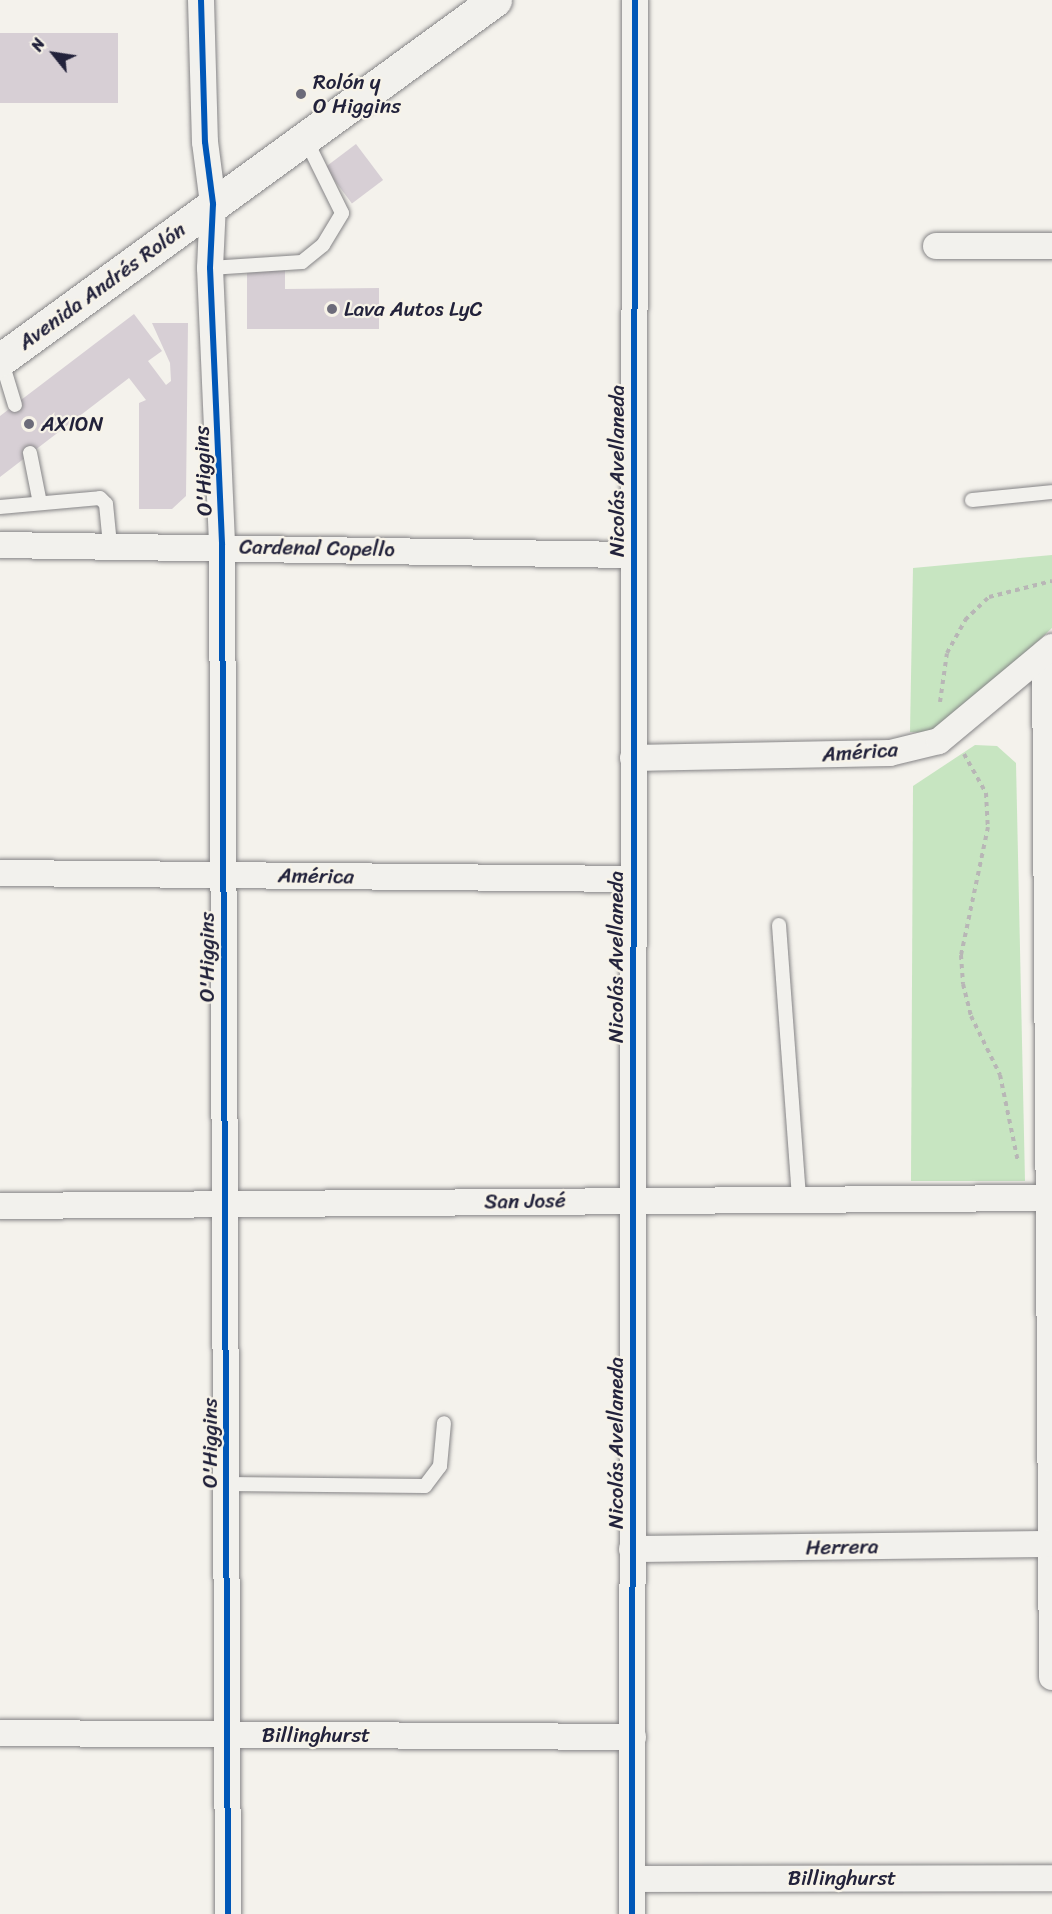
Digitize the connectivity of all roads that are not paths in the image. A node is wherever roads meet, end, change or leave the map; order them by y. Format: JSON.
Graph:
{"nodes":[{"id":1,"x":201,"y":0,"type":"edge"},
{"id":2,"x":495,"y":0,"type":"edge"},
{"id":3,"x":635,"y":0,"type":"edge"},
{"id":4,"x":304,"y":138,"type":"junction"},
{"id":5,"x":213,"y":204,"type":"junction"},
{"id":6,"x":936,"y":246,"type":"dead end"},
{"id":7,"x":1052,"y":246,"type":"edge"},
{"id":8,"x":210,"y":268,"type":"junction"},
{"id":9,"x":1,"y":360,"type":"edge"},
{"id":10,"x":15,"y":405,"type":"dead end"},
{"id":11,"x":30,"y":453,"type":"dead end"},
{"id":12,"x":1052,"y":492,"type":"edge"},
{"id":13,"x":972,"y":500,"type":"dead end"},
{"id":14,"x":40,"y":503,"type":"junction"},
{"id":15,"x":0,"y":507,"type":"edge"},
{"id":16,"x":0,"y":545,"type":"edge"},
{"id":17,"x":110,"y":545,"type":"junction"},
{"id":18,"x":222,"y":545,"type":"junction"},
{"id":19,"x":633,"y":555,"type":"junction"},
{"id":20,"x":1049,"y":650,"type":"edge"},
{"id":21,"x":633,"y":758,"type":"junction"},
{"id":22,"x":0,"y":873,"type":"edge"},
{"id":23,"x":223,"y":875,"type":"junction"},
{"id":24,"x":633,"y":879,"type":"junction"},
{"id":25,"x":779,"y":925,"type":"dead end"},
{"id":26,"x":1049,"y":1198,"type":"junction"},
{"id":27,"x":799,"y":1199,"type":"junction"},
{"id":28,"x":633,"y":1200,"type":"junction"},
{"id":29,"x":225,"y":1204,"type":"junction"},
{"id":30,"x":0,"y":1206,"type":"edge"},
{"id":31,"x":444,"y":1423,"type":"dead end"},
{"id":32,"x":226,"y":1484,"type":"junction"},
{"id":33,"x":1051,"y":1544,"type":"edge"},
{"id":34,"x":632,"y":1549,"type":"junction"},
{"id":35,"x":1052,"y":1677,"type":"edge"},
{"id":36,"x":0,"y":1733,"type":"edge"},
{"id":37,"x":227,"y":1735,"type":"junction"},
{"id":38,"x":633,"y":1737,"type":"junction"},
{"id":39,"x":1052,"y":1878,"type":"edge"},
{"id":40,"x":633,"y":1879,"type":"junction"},
{"id":41,"x":228,"y":1914,"type":"edge"},
{"id":42,"x":633,"y":1914,"type":"edge"}],
"edges":[{"from":1,"to":5,"type":"street","name":"O'Higgins"},
{"from":2,"to":4,"type":"main road","name":"Avenida Andrés Rolón"},
{"from":3,"to":19,"type":"street","name":"Nicolás Avellaneda"},
{"from":4,"to":5,"type":"main road","name":"Avenida Andrés Rolón"},
{"from":4,"to":8,"type":"lane"},
{"from":5,"to":8,"type":"street","name":"O'Higgins"},
{"from":5,"to":9,"type":"main road","name":"Avenida Andrés Rolón"},
{"from":6,"to":7,"type":"street"},
{"from":8,"to":18,"type":"street","name":"O'Higgins"},
{"from":9,"to":10,"type":"lane"},
{"from":11,"to":14,"type":"lane"},
{"from":12,"to":13,"type":"lane"},
{"from":14,"to":15,"type":"lane"},
{"from":14,"to":17,"type":"lane"},
{"from":16,"to":17,"type":"street","name":"Cardenal Copello"},
{"from":17,"to":18,"type":"street","name":"Cardenal Copello"},
{"from":18,"to":19,"type":"street","name":"Cardenal Copello"},
{"from":18,"to":23,"type":"street","name":"O'Higgins"},
{"from":19,"to":21,"type":"street","name":"Nicolás Avellaneda"},
{"from":20,"to":21,"type":"street","name":"América"},
{"from":20,"to":26,"type":"street"},
{"from":21,"to":24,"type":"street","name":"Nicolás Avellaneda"},
{"from":22,"to":23,"type":"street","name":"América"},
{"from":23,"to":24,"type":"street","name":"América"},
{"from":23,"to":29,"type":"street","name":"O'Higgins"},
{"from":24,"to":28,"type":"street","name":"Nicolás Avellaneda"},
{"from":25,"to":27,"type":"lane"},
{"from":26,"to":27,"type":"street","name":"San José"},
{"from":26,"to":33,"type":"street"},
{"from":27,"to":28,"type":"street","name":"San José"},
{"from":28,"to":29,"type":"street","name":"San José"},
{"from":28,"to":34,"type":"street","name":"Nicolás Avellaneda"},
{"from":29,"to":30,"type":"street","name":"San José"},
{"from":29,"to":32,"type":"street","name":"O'Higgins"},
{"from":31,"to":32,"type":"lane"},
{"from":32,"to":37,"type":"street","name":"O'Higgins"},
{"from":33,"to":34,"type":"street","name":"Herrera"},
{"from":33,"to":35,"type":"street"},
{"from":34,"to":38,"type":"street","name":"Nicolás Avellaneda"},
{"from":36,"to":37,"type":"street","name":"Billinghurst"},
{"from":37,"to":38,"type":"street","name":"Billinghurst"},
{"from":37,"to":41,"type":"street","name":"O'Higgins"},
{"from":38,"to":40,"type":"street","name":"Nicolás Avellaneda"},
{"from":39,"to":40,"type":"street","name":"Billinghurst"},
{"from":40,"to":42,"type":"street","name":"Nicolás Avellaneda"}]}
